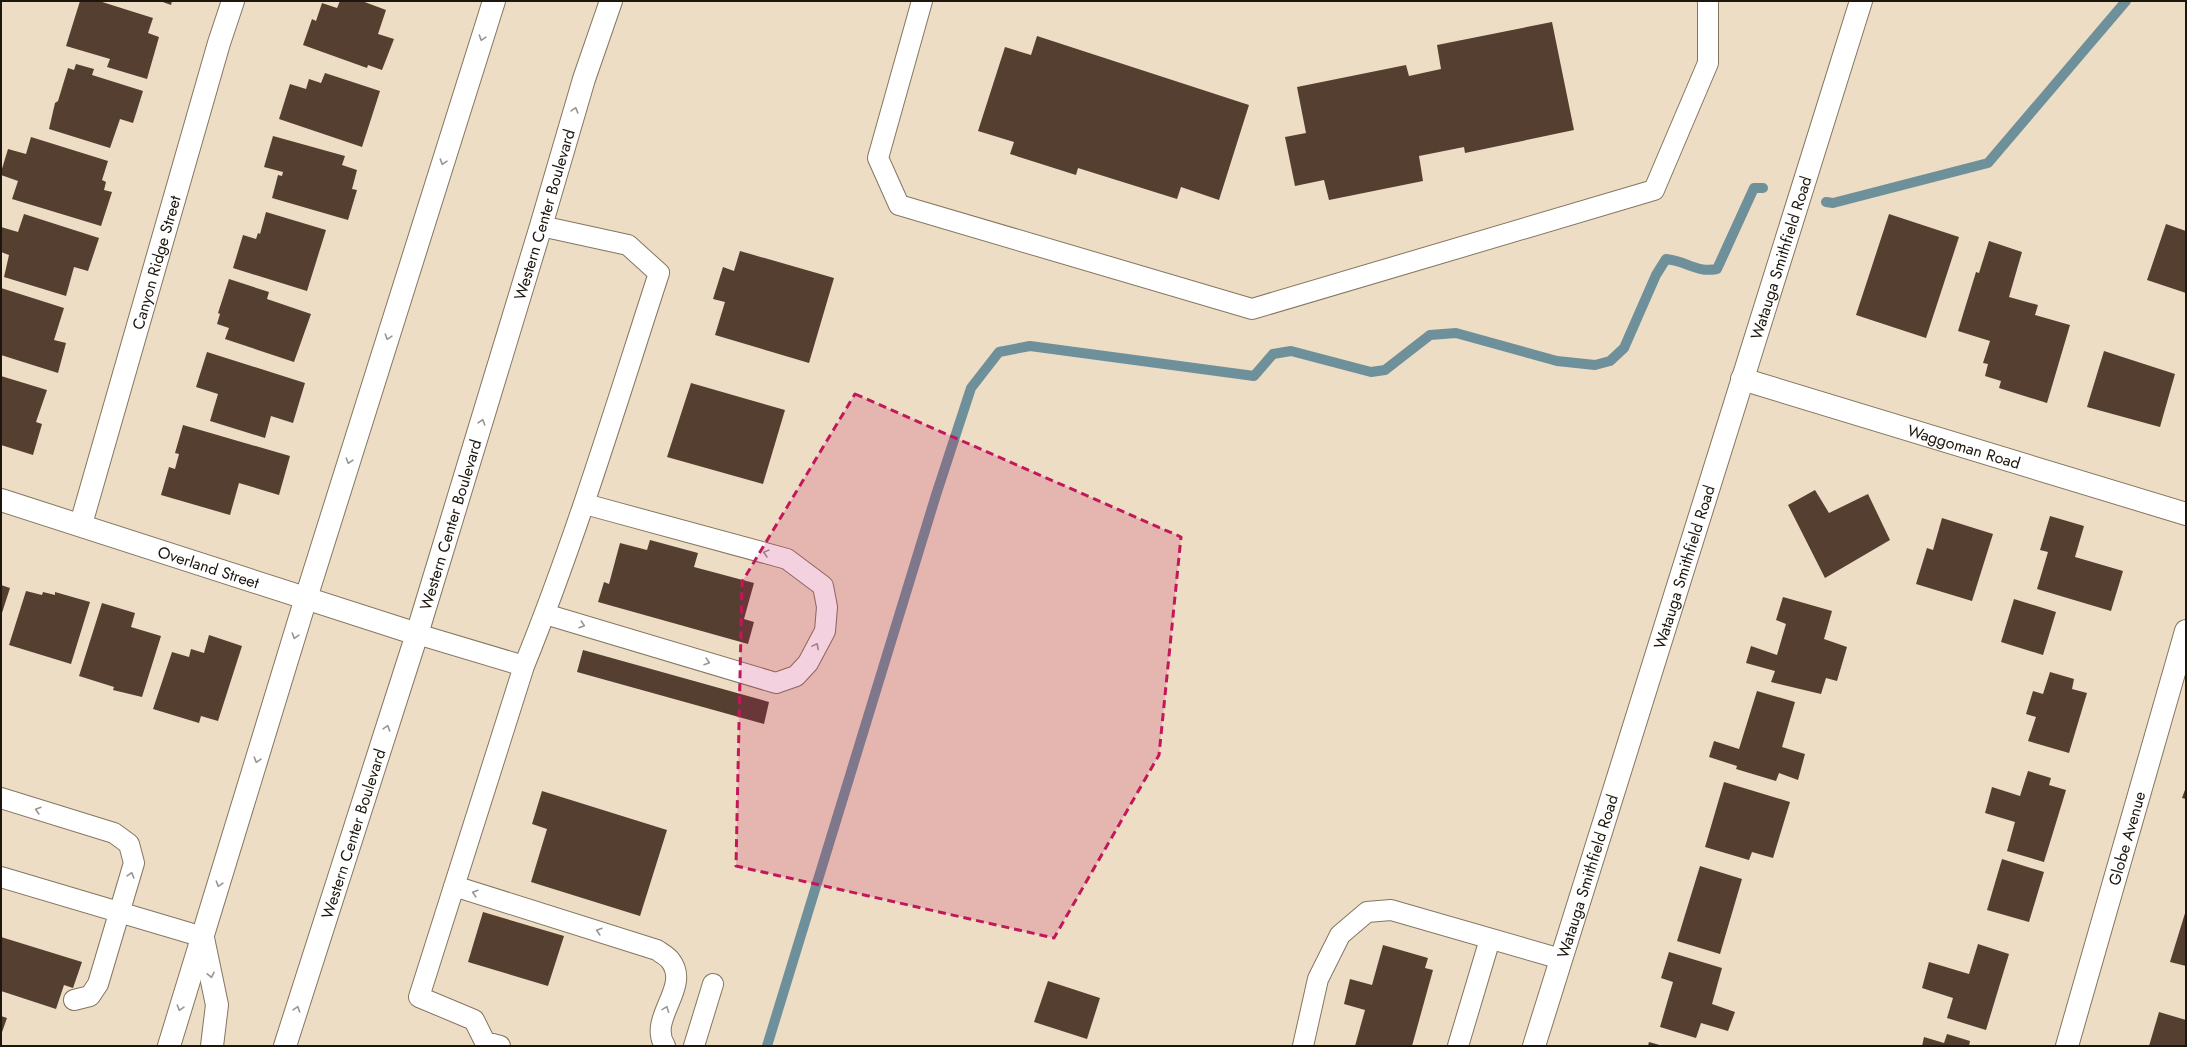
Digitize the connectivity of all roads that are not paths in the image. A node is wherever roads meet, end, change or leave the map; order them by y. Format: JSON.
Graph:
{"nodes":[{"id":1,"x":233,"y":1,"type":"edge"},
{"id":2,"x":494,"y":1,"type":"edge"},
{"id":3,"x":611,"y":1,"type":"edge"},
{"id":4,"x":922,"y":1,"type":"edge"},
{"id":5,"x":1708,"y":1,"type":"edge"},
{"id":6,"x":1850,"y":1,"type":"edge"},
{"id":7,"x":1861,"y":1,"type":"edge"},
{"id":8,"x":1833,"y":88,"type":"junction"},
{"id":9,"x":541,"y":226,"type":"junction"},
{"id":10,"x":1742,"y":379,"type":"junction"},
{"id":11,"x":1,"y":500,"type":"edge"},
{"id":12,"x":585,"y":504,"type":"junction"},
{"id":13,"x":2186,"y":514,"type":"edge"},
{"id":14,"x":81,"y":524,"type":"junction"},
{"id":15,"x":306,"y":598,"type":"junction"},
{"id":16,"x":545,"y":614,"type":"junction"},
{"id":17,"x":2186,"y":631,"type":"edge"},
{"id":18,"x":417,"y":634,"type":"junction"},
{"id":19,"x":524,"y":666,"type":"junction"},
{"id":20,"x":1,"y":798,"type":"edge"},
{"id":21,"x":1,"y":878,"type":"edge"},
{"id":22,"x":454,"y":886,"type":"junction"},
{"id":23,"x":120,"y":912,"type":"junction"},
{"id":24,"x":203,"y":937,"type":"junction"},
{"id":25,"x":1490,"y":939,"type":"junction"},
{"id":26,"x":1561,"y":959,"type":"junction"},
{"id":27,"x":713,"y":984,"type":"dead end"},
{"id":28,"x":74,"y":1000,"type":"dead end"},
{"id":29,"x":169,"y":1046,"type":"edge"},
{"id":30,"x":212,"y":1046,"type":"edge"},
{"id":31,"x":285,"y":1046,"type":"edge"},
{"id":32,"x":500,"y":1046,"type":"edge"},
{"id":33,"x":665,"y":1046,"type":"edge"},
{"id":34,"x":694,"y":1046,"type":"edge"},
{"id":35,"x":1303,"y":1046,"type":"edge"},
{"id":36,"x":1458,"y":1046,"type":"edge"},
{"id":37,"x":1534,"y":1046,"type":"edge"},
{"id":38,"x":2067,"y":1046,"type":"edge"}],
"edges":[{"from":1,"to":14,"type":"street","name":"Canyon Ridge Street"},
{"from":2,"to":15,"type":"street","one_way":true},
{"from":9,"to":3,"type":"street","name":"Western Center Boulevard","one_way":true},
{"from":4,"to":5,"type":"lane"},
{"from":6,"to":8,"type":"street","name":"Watauga Smithfield Road"},
{"from":7,"to":8,"type":"street","name":"Watauga Smithfield Road"},
{"from":8,"to":10,"type":"street","name":"Watauga Smithfield Road"},
{"from":9,"to":12,"type":"lane"},
{"from":18,"to":9,"type":"street","name":"Western Center Boulevard","one_way":true},
{"from":10,"to":13,"type":"street","name":"Waggoman Road"},
{"from":10,"to":26,"type":"street","name":"Watauga Smithfield Road"},
{"from":11,"to":14,"type":"street","name":"Overland Street"},
{"from":12,"to":16,"type":"lane"},
{"from":16,"to":12,"type":"lane","one_way":true},
{"from":14,"to":15,"type":"street","name":"Overland Street"},
{"from":15,"to":18,"type":"street","name":"Overland Street"},
{"from":15,"to":24,"type":"street","one_way":true},
{"from":16,"to":19,"type":"lane"},
{"from":17,"to":38,"type":"street","name":"Globe Avenue"},
{"from":18,"to":19,"type":"lane"},
{"from":31,"to":18,"type":"street","name":"Western Center Boulevard","one_way":true},
{"from":19,"to":22,"type":"lane"},
{"from":23,"to":20,"type":"lane","one_way":true},
{"from":21,"to":23,"type":"lane"},
{"from":22,"to":32,"type":"lane"},
{"from":33,"to":22,"type":"lane","one_way":true},
{"from":23,"to":24,"type":"lane"},
{"from":23,"to":28,"type":"lane"},
{"from":24,"to":29,"type":"street","one_way":true},
{"from":24,"to":30,"type":"street","one_way":true},
{"from":25,"to":26,"type":"lane"},
{"from":25,"to":35,"type":"lane"},
{"from":25,"to":36,"type":"lane"},
{"from":26,"to":37,"type":"street","name":"Watauga Smithfield Road"},
{"from":27,"to":34,"type":"lane"}]}
